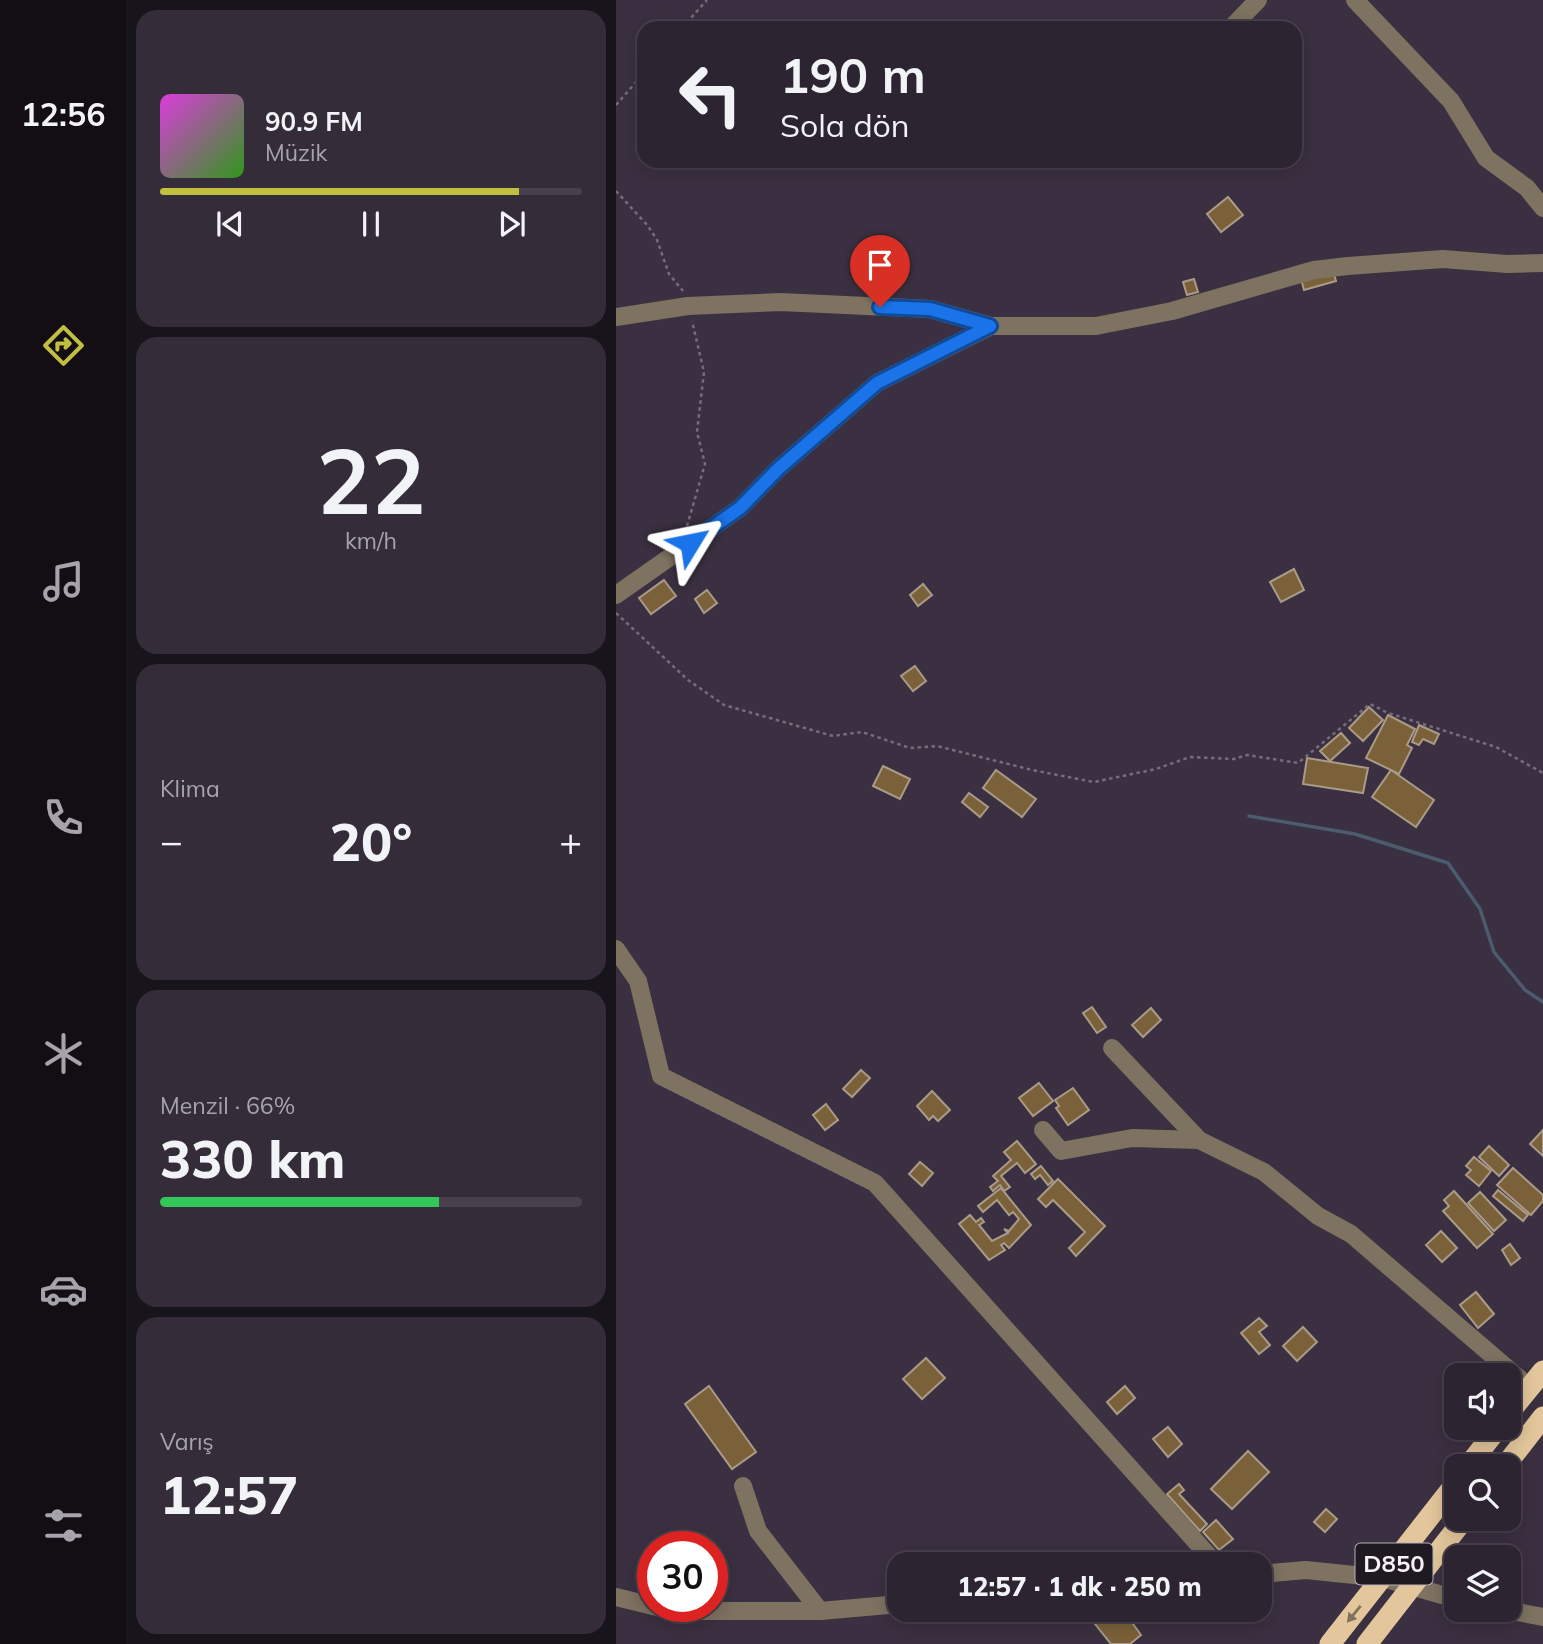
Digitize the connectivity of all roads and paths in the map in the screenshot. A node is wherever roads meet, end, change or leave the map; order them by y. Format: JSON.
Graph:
{"nodes":[{"id":1,"x":707,"y":0,"type":"edge"},
{"id":2,"x":1258,"y":0,"type":"edge"},
{"id":3,"x":1355,"y":0,"type":"edge"},
{"id":4,"x":688,"y":21,"type":"edge"},
{"id":5,"x":1238,"y":21,"type":"edge"},
{"id":6,"x":637,"y":81,"type":"edge"},
{"id":7,"x":616,"y":105,"type":"edge"},
{"id":8,"x":616,"y":191,"type":"edge"},
{"id":9,"x":1543,"y":208,"type":"edge"},
{"id":10,"x":1543,"y":263,"type":"edge"},
{"id":11,"x":688,"y":306,"type":"junction"},
{"id":12,"x":616,"y":317,"type":"edge"},
{"id":13,"x":990,"y":326,"type":"junction"},
{"id":14,"x":690,"y":543,"type":"junction"},
{"id":15,"x":616,"y":595,"type":"edge"},
{"id":16,"x":616,"y":613,"type":"edge"},
{"id":17,"x":1543,"y":773,"type":"edge"},
{"id":18,"x":616,"y":949,"type":"edge"},
{"id":19,"x":1112,"y":1048,"type":"dead end"},
{"id":20,"x":1043,"y":1130,"type":"dead end"},
{"id":21,"x":1199,"y":1140,"type":"junction"},
{"id":22,"x":1536,"y":1379,"type":"edge"},
{"id":23,"x":1521,"y":1398,"type":"edge"},
{"id":24,"x":1543,"y":1417,"type":"edge"},
{"id":25,"x":1489,"y":1440,"type":"edge"},
{"id":26,"x":1477,"y":1454,"type":"edge"},
{"id":27,"x":1514,"y":1454,"type":"edge"},
{"id":28,"x":743,"y":1486,"type":"dead end"},
{"id":29,"x":1444,"y":1499,"type":"edge"},
{"id":30,"x":1455,"y":1531,"type":"edge"},
{"id":31,"x":1205,"y":1552,"type":"edge"},
{"id":32,"x":1272,"y":1573,"type":"edge"},
{"id":33,"x":1383,"y":1578,"type":"junction"},
{"id":34,"x":1414,"y":1585,"type":"junction"},
{"id":35,"x":1444,"y":1596,"type":"edge"},
{"id":36,"x":616,"y":1597,"type":"edge"},
{"id":37,"x":637,"y":1602,"type":"edge"},
{"id":38,"x":887,"y":1605,"type":"edge"},
{"id":39,"x":728,"y":1611,"type":"edge"},
{"id":40,"x":820,"y":1611,"type":"junction"},
{"id":41,"x":1521,"y":1613,"type":"edge"},
{"id":42,"x":1543,"y":1617,"type":"edge"},
{"id":43,"x":1330,"y":1644,"type":"edge"},
{"id":44,"x":1367,"y":1644,"type":"edge"}],
"edges":[{"from":1,"to":4,"type":"path"},
{"from":2,"to":5,"type":"street"},
{"from":3,"to":9,"type":"street"},
{"from":6,"to":7,"type":"path"},
{"from":8,"to":11,"type":"path"},
{"from":10,"to":13,"type":"street"},
{"from":11,"to":12,"type":"street"},
{"from":11,"to":13,"type":"street"},
{"from":11,"to":14,"type":"path"},
{"from":13,"to":14,"type":"street"},
{"from":14,"to":15,"type":"street"},
{"from":16,"to":17,"type":"path"},
{"from":18,"to":31,"type":"street"},
{"from":19,"to":21,"type":"street"},
{"from":20,"to":21,"type":"street"},
{"from":21,"to":22,"type":"street"},
{"from":22,"to":23,"type":"highway"},
{"from":24,"to":27,"type":"highway"},
{"from":25,"to":26,"type":"highway"},
{"from":28,"to":40,"type":"street"},
{"from":29,"to":33,"type":"highway","number":"D850"},
{"from":30,"to":34,"type":"highway","number":"D850"},
{"from":32,"to":33,"type":"street"},
{"from":33,"to":34,"type":"street"},
{"from":33,"to":43,"type":"highway","number":"D850","one_way":true},
{"from":34,"to":35,"type":"street"},
{"from":34,"to":44,"type":"highway","number":"D850"},
{"from":36,"to":37,"type":"street"},
{"from":38,"to":40,"type":"street"},
{"from":39,"to":40,"type":"street"},
{"from":41,"to":42,"type":"street"}]}
